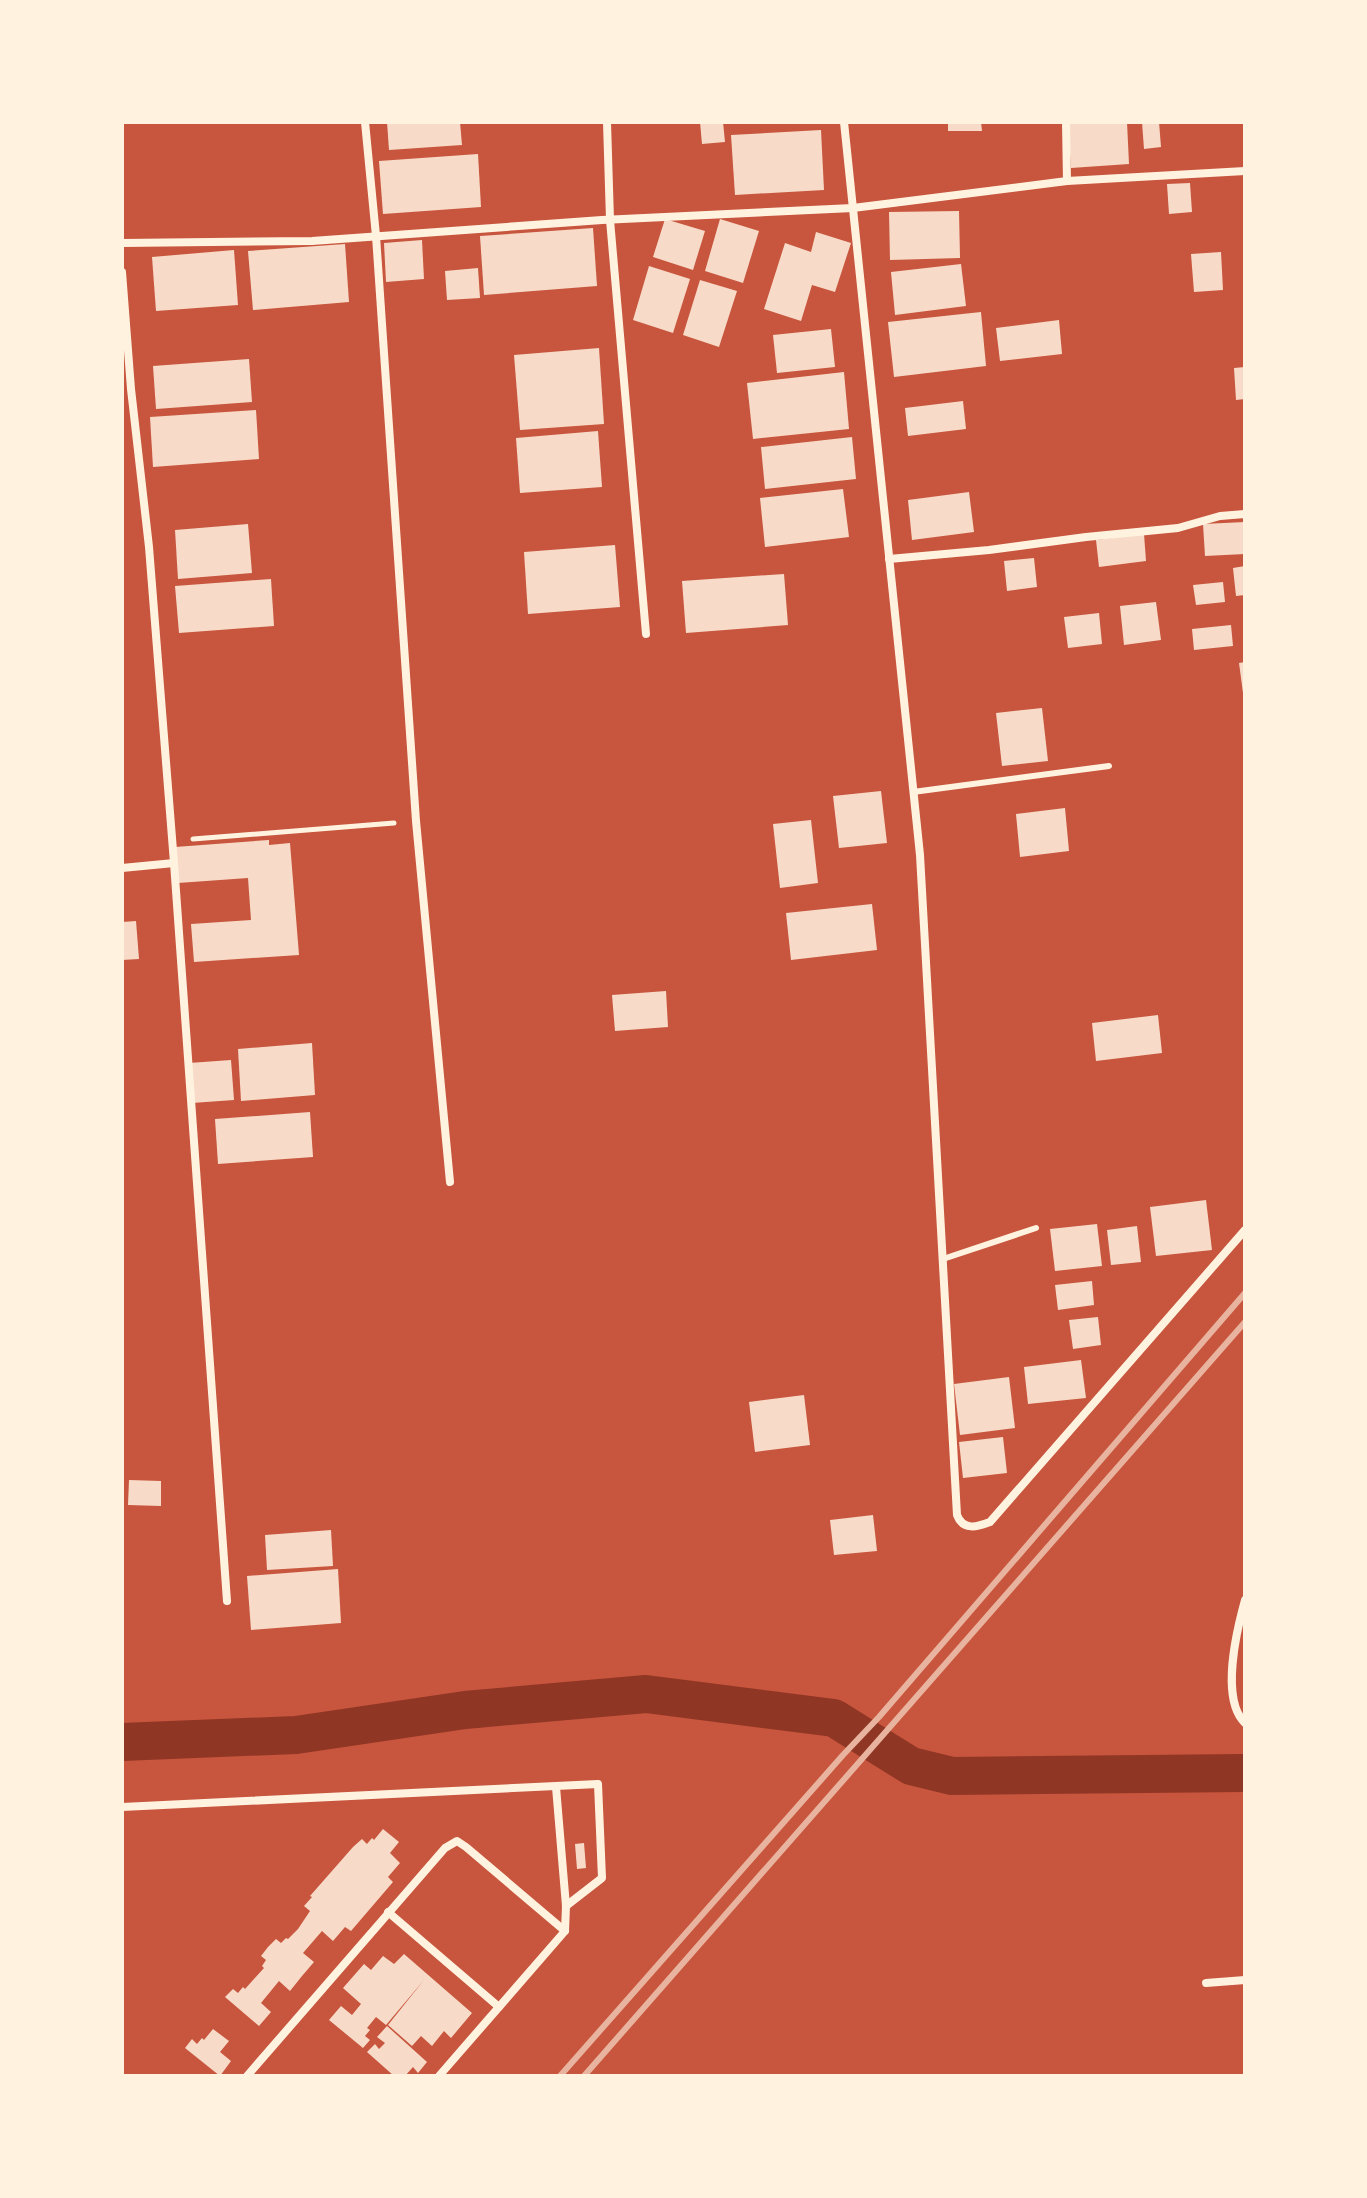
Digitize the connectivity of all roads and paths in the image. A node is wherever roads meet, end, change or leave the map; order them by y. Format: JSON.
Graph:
{"nodes":[{"id":1,"x":365,"y":122,"type":"edge"},
{"id":2,"x":607,"y":122,"type":"edge"},
{"id":3,"x":844,"y":122,"type":"edge"},
{"id":4,"x":1066,"y":122,"type":"edge"},
{"id":5,"x":1245,"y":171,"type":"edge"},
{"id":6,"x":1067,"y":181,"type":"junction"},
{"id":7,"x":853,"y":208,"type":"junction"},
{"id":8,"x":610,"y":220,"type":"junction"},
{"id":9,"x":376,"y":236,"type":"junction"},
{"id":10,"x":122,"y":243,"type":"edge"},
{"id":11,"x":122,"y":272,"type":"edge"},
{"id":12,"x":1245,"y":514,"type":"edge"},
{"id":13,"x":889,"y":559,"type":"junction"},
{"id":14,"x":646,"y":634,"type":"dead end"},
{"id":15,"x":1109,"y":766,"type":"dead end"},
{"id":16,"x":913,"y":792,"type":"junction"},
{"id":17,"x":416,"y":821,"type":"junction"},
{"id":18,"x":172,"y":841,"type":"junction"},
{"id":19,"x":174,"y":863,"type":"junction"},
{"id":20,"x":122,"y":868,"type":"edge"},
{"id":21,"x":450,"y":1182,"type":"dead end"},
{"id":22,"x":1036,"y":1228,"type":"dead end"},
{"id":23,"x":1245,"y":1230,"type":"edge"},
{"id":24,"x":943,"y":1259,"type":"junction"},
{"id":25,"x":1245,"y":1600,"type":"edge"},
{"id":26,"x":227,"y":1601,"type":"dead end"},
{"id":27,"x":1245,"y":1723,"type":"edge"},
{"id":28,"x":556,"y":1787,"type":"junction"},
{"id":29,"x":122,"y":1807,"type":"edge"},
{"id":30,"x":566,"y":1906,"type":"junction"},
{"id":31,"x":388,"y":1912,"type":"junction"},
{"id":32,"x":565,"y":1931,"type":"junction"},
{"id":33,"x":1245,"y":1980,"type":"edge"},
{"id":34,"x":1206,"y":1983,"type":"dead end"},
{"id":35,"x":499,"y":2007,"type":"junction"},
{"id":36,"x":247,"y":2076,"type":"edge"},
{"id":37,"x":439,"y":2076,"type":"edge"}],
"edges":[{"from":1,"to":9,"type":"street"},
{"from":2,"to":8,"type":"street"},
{"from":3,"to":7,"type":"street"},
{"from":4,"to":6,"type":"street"},
{"from":5,"to":6,"type":"street"},
{"from":6,"to":7,"type":"street"},
{"from":7,"to":8,"type":"street"},
{"from":7,"to":13,"type":"street"},
{"from":8,"to":9,"type":"street"},
{"from":8,"to":14,"type":"street"},
{"from":9,"to":10,"type":"street"},
{"from":9,"to":17,"type":"street"},
{"from":11,"to":18,"type":"street"},
{"from":12,"to":13,"type":"street"},
{"from":13,"to":16,"type":"street"},
{"from":15,"to":16,"type":"lane"},
{"from":16,"to":24,"type":"street"},
{"from":17,"to":18,"type":"path"},
{"from":17,"to":21,"type":"street"},
{"from":18,"to":19,"type":"street"},
{"from":19,"to":20,"type":"street"},
{"from":19,"to":26,"type":"street"},
{"from":22,"to":24,"type":"lane"},
{"from":23,"to":24,"type":"street"},
{"from":25,"to":27,"type":"street"},
{"from":28,"to":29,"type":"street"},
{"from":28,"to":30,"type":"street"},
{"from":28,"to":30,"type":"street"},
{"from":30,"to":32,"type":"street"},
{"from":31,"to":32,"type":"street"},
{"from":31,"to":35,"type":"street"},
{"from":31,"to":36,"type":"street"},
{"from":32,"to":35,"type":"street"},
{"from":33,"to":34,"type":"street"},
{"from":35,"to":37,"type":"street"}]}
